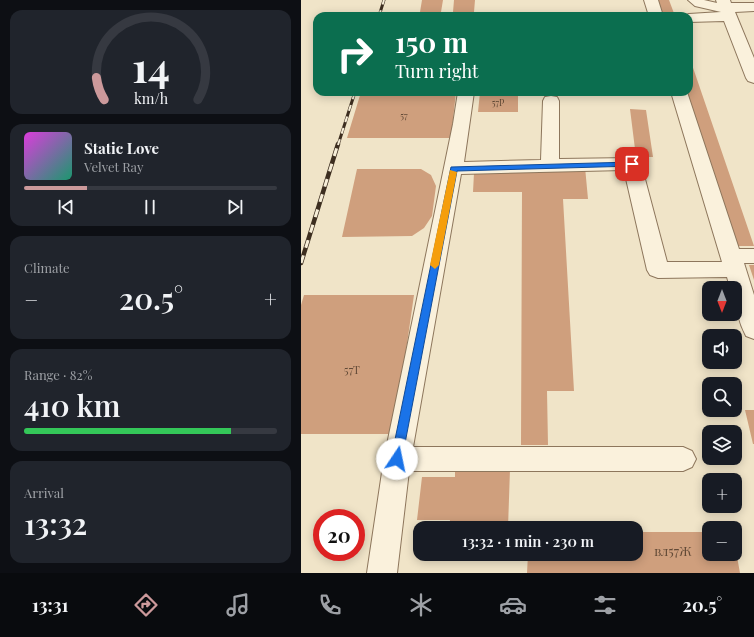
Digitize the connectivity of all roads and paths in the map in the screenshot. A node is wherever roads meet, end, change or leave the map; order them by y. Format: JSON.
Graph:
{"nodes":[{"id":1,"x":651,"y":0,"type":"edge"},
{"id":2,"x":695,"y":0,"type":"edge"},
{"id":3,"x":754,"y":7,"type":"edge"},
{"id":4,"x":726,"y":8,"type":"edge"},
{"id":5,"x":655,"y":12,"type":"edge"},
{"id":6,"x":693,"y":17,"type":"edge"},
{"id":7,"x":754,"y":78,"type":"edge"},
{"id":8,"x":465,"y":96,"type":"edge"},
{"id":9,"x":680,"y":96,"type":"edge"},
{"id":10,"x":551,"y":101,"type":"dead end"},
{"id":11,"x":550,"y":165,"type":"junction"},
{"id":12,"x":453,"y":168,"type":"junction"},
{"id":13,"x":754,"y":256,"type":"edge"},
{"id":14,"x":733,"y":263,"type":"junction"},
{"id":15,"x":754,"y":330,"type":"edge"},
{"id":16,"x":397,"y":459,"type":"junction"},
{"id":17,"x":683,"y":459,"type":"dead end"},
{"id":18,"x":382,"y":573,"type":"edge"}],
"edges":[{"from":1,"to":5,"type":"street"},
{"from":2,"to":4,"type":"street"},
{"from":3,"to":4,"type":"street"},
{"from":4,"to":6,"type":"street"},
{"from":4,"to":7,"type":"street"},
{"from":8,"to":12,"type":"street"},
{"from":9,"to":14,"type":"street"},
{"from":10,"to":11,"type":"street"},
{"from":11,"to":12,"type":"street"},
{"from":11,"to":14,"type":"street"},
{"from":12,"to":16,"type":"street"},
{"from":13,"to":14,"type":"street"},
{"from":14,"to":15,"type":"street"},
{"from":16,"to":17,"type":"street"},
{"from":16,"to":18,"type":"street"}]}
